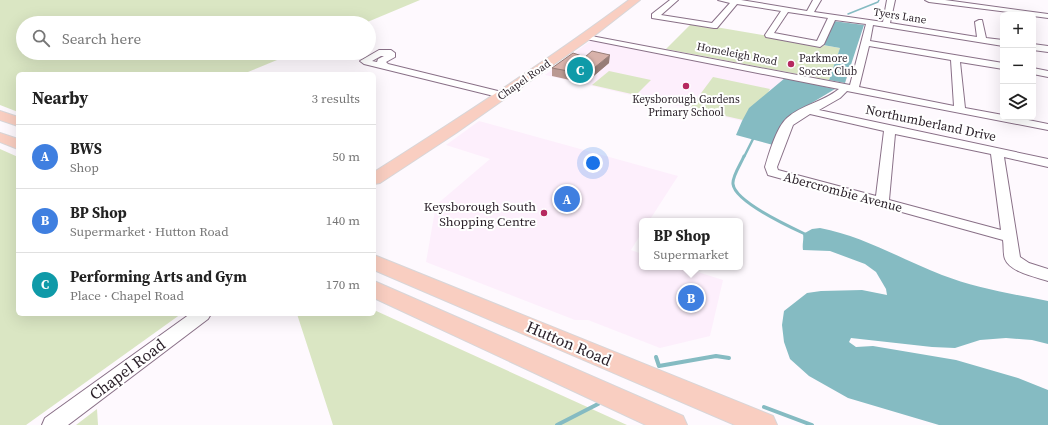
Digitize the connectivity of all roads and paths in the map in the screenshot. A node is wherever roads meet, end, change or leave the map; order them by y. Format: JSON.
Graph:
{"nodes":[{"id":1,"x":635,"y":0,"type":"edge"},
{"id":2,"x":674,"y":0,"type":"edge"},
{"id":3,"x":722,"y":0,"type":"edge"},
{"id":4,"x":817,"y":0,"type":"edge"},
{"id":5,"x":891,"y":0,"type":"edge"},
{"id":6,"x":929,"y":0,"type":"edge"},
{"id":7,"x":736,"y":1,"type":"edge"},
{"id":8,"x":786,"y":10,"type":"junction"},
{"id":9,"x":810,"y":13,"type":"junction"},
{"id":10,"x":832,"y":16,"type":"junction"},
{"id":11,"x":1048,"y":16,"type":"edge"},
{"id":12,"x":870,"y":22,"type":"junction"},
{"id":13,"x":979,"y":22,"type":"dead end"},
{"id":14,"x":886,"y":25,"type":"junction"},
{"id":15,"x":586,"y":37,"type":"junction"},
{"id":16,"x":982,"y":39,"type":"junction"},
{"id":17,"x":1000,"y":42,"type":"edge"},
{"id":18,"x":865,"y":44,"type":"junction"},
{"id":19,"x":1036,"y":47,"type":"edge"},
{"id":20,"x":1048,"y":49,"type":"edge"},
{"id":21,"x":955,"y":58,"type":"junction"},
{"id":22,"x":384,"y":66,"type":"dead end"},
{"id":23,"x":1000,"y":66,"type":"edge"},
{"id":24,"x":1036,"y":72,"type":"edge"},
{"id":25,"x":1048,"y":74,"type":"edge"},
{"id":26,"x":850,"y":88,"type":"junction"},
{"id":27,"x":502,"y":95,"type":"junction"},
{"id":28,"x":960,"y":109,"type":"junction"},
{"id":29,"x":809,"y":110,"type":"junction"},
{"id":30,"x":0,"y":115,"type":"edge"},
{"id":31,"x":16,"y":121,"type":"edge"},
{"id":32,"x":1048,"y":127,"type":"edge"},
{"id":33,"x":890,"y":129,"type":"junction"},
{"id":34,"x":451,"y":130,"type":"junction"},
{"id":35,"x":0,"y":137,"type":"edge"},
{"id":36,"x":16,"y":143,"type":"edge"},
{"id":37,"x":997,"y":152,"type":"junction"},
{"id":38,"x":1048,"y":162,"type":"edge"},
{"id":39,"x":376,"y":178,"type":"edge"},
{"id":40,"x":376,"y":191,"type":"edge"},
{"id":41,"x":882,"y":203,"type":"junction"},
{"id":42,"x":1009,"y":237,"type":"junction"},
{"id":43,"x":376,"y":263,"type":"edge"},
{"id":44,"x":1048,"y":275,"type":"edge"},
{"id":45,"x":376,"y":291,"type":"edge"},
{"id":46,"x":199,"y":316,"type":"edge"},
{"id":47,"x":52,"y":425,"type":"edge"},
{"id":48,"x":674,"y":425,"type":"edge"},
{"id":49,"x":764,"y":425,"type":"edge"}],
"edges":[{"from":1,"to":15,"type":"main road","name":"Chapel Road"},
{"from":2,"to":7,"type":"street"},
{"from":3,"to":7,"type":"street","name":"Tyers Lane"},
{"from":4,"to":9,"type":"street"},
{"from":5,"to":14,"type":"street"},
{"from":6,"to":11,"type":"street"},
{"from":7,"to":8,"type":"street","name":"Tyers Lane"},
{"from":8,"to":9,"type":"street","name":"Tyers Lane"},
{"from":8,"to":10,"type":"street"},
{"from":9,"to":10,"type":"street","name":"Tyers Lane"},
{"from":10,"to":12,"type":"street","name":"Tyers Lane"},
{"from":12,"to":14,"type":"street","name":"Tyers Lane"},
{"from":12,"to":18,"type":"street"},
{"from":13,"to":16,"type":"street"},
{"from":14,"to":16,"type":"street","name":"Tyers Lane"},
{"from":15,"to":26,"type":"street","name":"Homeleigh Road"},
{"from":15,"to":27,"type":"main road","name":"Chapel Road"},
{"from":16,"to":17,"type":"street","name":"Tyers Lane"},
{"from":18,"to":21,"type":"street"},
{"from":18,"to":26,"type":"street"},
{"from":19,"to":20,"type":"street"},
{"from":21,"to":23,"type":"street"},
{"from":21,"to":28,"type":"street"},
{"from":22,"to":27,"type":"street"},
{"from":24,"to":25,"type":"street"},
{"from":26,"to":28,"type":"street","name":"Homeleigh Road"},
{"from":26,"to":29,"type":"street","name":"Abercrombie Avenue"},
{"from":27,"to":34,"type":"main road","name":"Chapel Road"},
{"from":28,"to":32,"type":"street","name":"Homeleigh Road"},
{"from":29,"to":33,"type":"street","name":"Northumberland Drive"},
{"from":29,"to":41,"type":"street","name":"Abercrombie Avenue"},
{"from":30,"to":31,"type":"main road"},
{"from":33,"to":37,"type":"street","name":"Northumberland Drive"},
{"from":33,"to":41,"type":"street"},
{"from":34,"to":39,"type":"main road","name":"Chapel Road"},
{"from":34,"to":40,"type":"main road","name":"Chapel Road"},
{"from":35,"to":36,"type":"main road"},
{"from":37,"to":38,"type":"street","name":"Northumberland Drive"},
{"from":37,"to":42,"type":"street"},
{"from":41,"to":42,"type":"street","name":"Abercrombie Avenue"},
{"from":42,"to":44,"type":"street"},
{"from":43,"to":49,"type":"main road","name":"Hutton Road"},
{"from":45,"to":48,"type":"main road"},
{"from":46,"to":47,"type":"street","name":"Chapel Road"}]}
